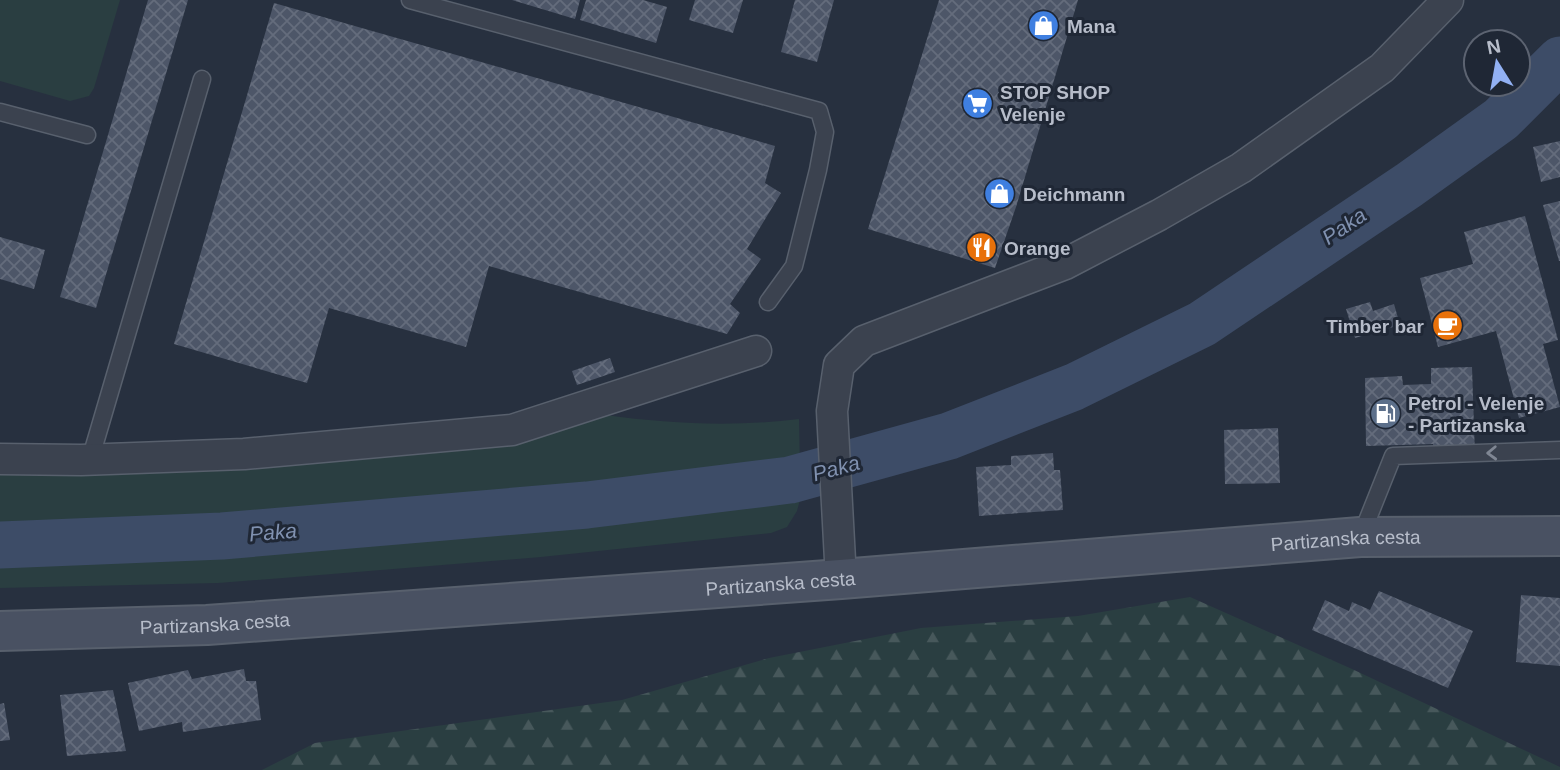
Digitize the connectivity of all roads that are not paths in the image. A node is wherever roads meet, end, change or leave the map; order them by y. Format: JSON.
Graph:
{"nodes":[{"id":1,"x":410,"y":0,"type":"edge"},
{"id":2,"x":1448,"y":0,"type":"edge"},
{"id":3,"x":202,"y":79,"type":"dead end"},
{"id":4,"x":0,"y":112,"type":"edge"},
{"id":5,"x":88,"y":135,"type":"dead end"},
{"id":6,"x":768,"y":302,"type":"dead end"},
{"id":7,"x":756,"y":351,"type":"dead end"},
{"id":8,"x":1560,"y":450,"type":"edge"},
{"id":9,"x":0,"y":459,"type":"edge"},
{"id":10,"x":90,"y":460,"type":"junction"},
{"id":11,"x":1560,"y":536,"type":"edge"},
{"id":12,"x":1360,"y":537,"type":"junction"},
{"id":13,"x":841,"y":579,"type":"junction"},
{"id":14,"x":0,"y":631,"type":"edge"}],
"edges":[{"from":1,"to":6,"type":"lane"},
{"from":2,"to":13,"type":"street"},
{"from":3,"to":10,"type":"lane"},
{"from":4,"to":5,"type":"lane"},
{"from":7,"to":10,"type":"street"},
{"from":8,"to":12,"type":"lane","one_way":true},
{"from":9,"to":10,"type":"street"},
{"from":11,"to":12,"type":"main road","name":"Partizanska cesta"},
{"from":12,"to":13,"type":"main road","name":"Partizanska cesta"},
{"from":13,"to":14,"type":"main road","name":"Partizanska cesta"}]}
